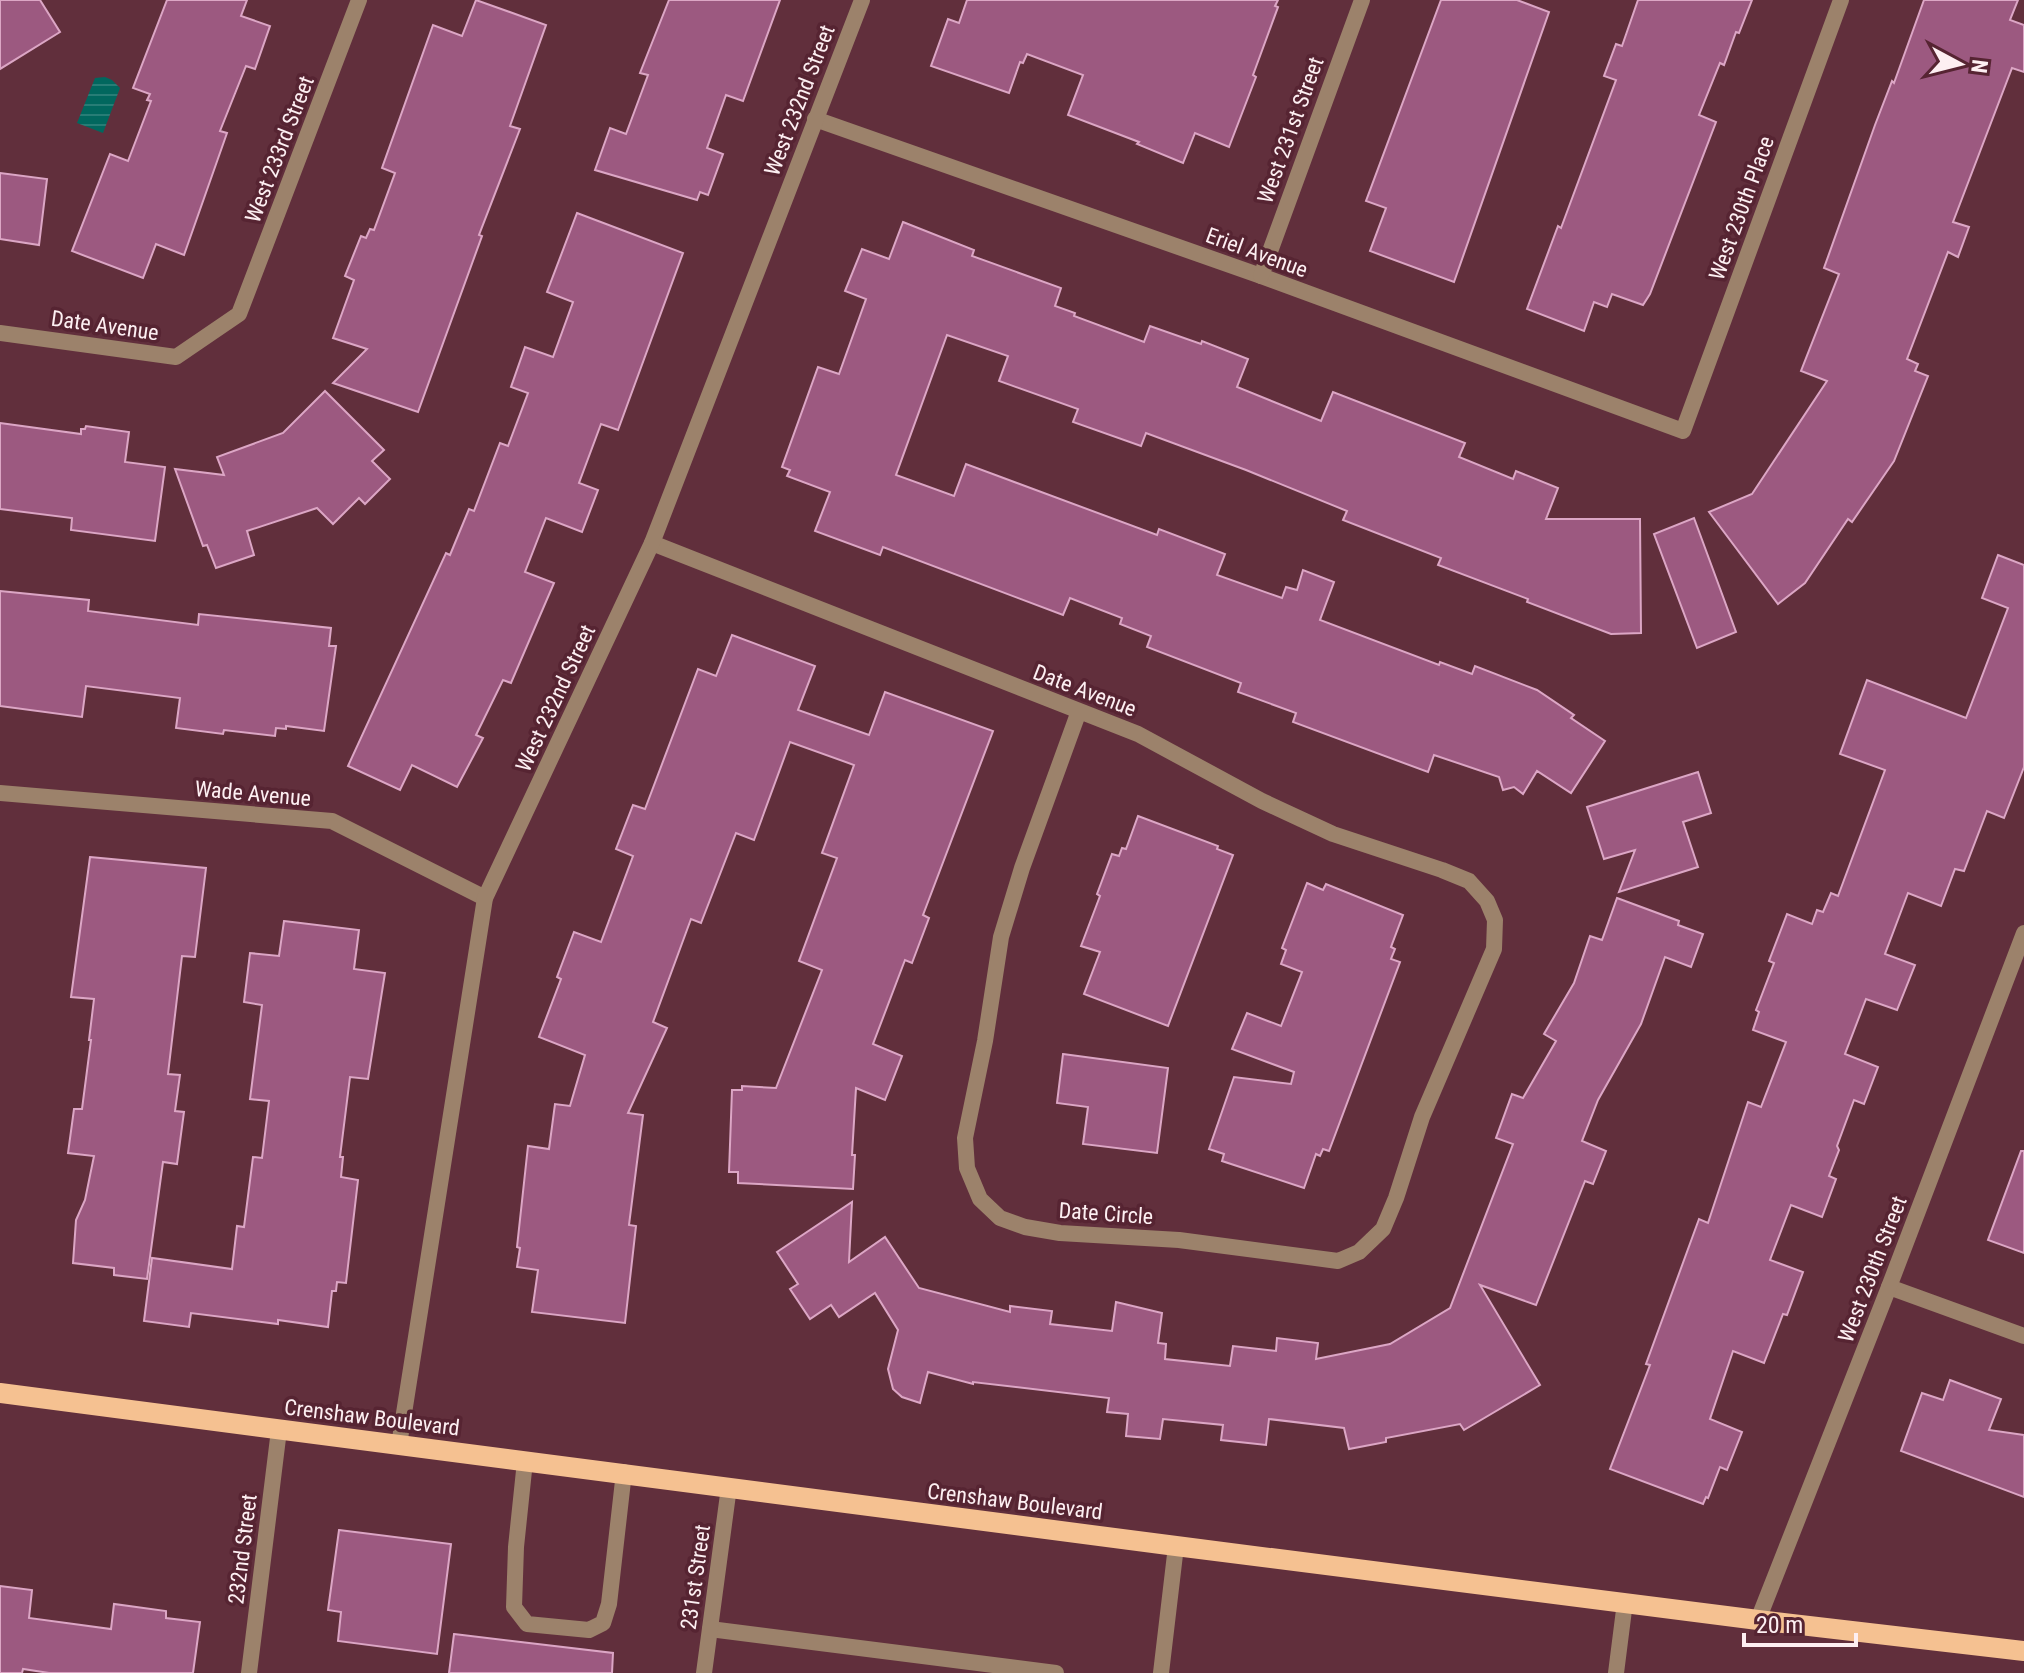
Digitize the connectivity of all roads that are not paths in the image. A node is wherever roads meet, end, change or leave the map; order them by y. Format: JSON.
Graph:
{"nodes":[{"id":1,"x":359,"y":0,"type":"edge"},
{"id":2,"x":862,"y":0,"type":"edge"},
{"id":3,"x":1362,"y":0,"type":"edge"},
{"id":4,"x":1841,"y":0,"type":"edge"},
{"id":5,"x":815,"y":119,"type":"junction"},
{"id":6,"x":1261,"y":276,"type":"junction"},
{"id":7,"x":239,"y":314,"type":"joint"},
{"id":8,"x":0,"y":333,"type":"edge"},
{"id":9,"x":1683,"y":431,"type":"joint"},
{"id":10,"x":652,"y":543,"type":"junction"},
{"id":11,"x":1079,"y":711,"type":"junction"},
{"id":12,"x":0,"y":793,"type":"edge"},
{"id":13,"x":0,"y":801,"type":"edge"},
{"id":14,"x":485,"y":898,"type":"junction"},
{"id":15,"x":1487,"y":901,"type":"joint"},
{"id":16,"x":2024,"y":933,"type":"edge"},
{"id":17,"x":1889,"y":1287,"type":"junction"},
{"id":18,"x":2024,"y":1336,"type":"edge"},
{"id":19,"x":0,"y":1393,"type":"edge"},
{"id":20,"x":279,"y":1430,"type":"junction"},
{"id":21,"x":399,"y":1445,"type":"junction"},
{"id":22,"x":525,"y":1461,"type":"junction"},
{"id":23,"x":624,"y":1472,"type":"junction"},
{"id":24,"x":729,"y":1487,"type":"junction"},
{"id":25,"x":1176,"y":1546,"type":"junction"},
{"id":26,"x":1625,"y":1602,"type":"junction"},
{"id":27,"x":1758,"y":1620,"type":"junction"},
{"id":28,"x":710,"y":1629,"type":"junction"},
{"id":29,"x":2024,"y":1651,"type":"edge"},
{"id":30,"x":249,"y":1673,"type":"edge"},
{"id":31,"x":704,"y":1673,"type":"edge"},
{"id":32,"x":1056,"y":1673,"type":"edge"},
{"id":33,"x":1161,"y":1673,"type":"edge"},
{"id":34,"x":1616,"y":1673,"type":"edge"}],
"edges":[{"from":1,"to":7,"type":"street","name":"West 233rd Street"},
{"from":2,"to":5,"type":"street","name":"West 232nd Street"},
{"from":3,"to":6,"type":"street","name":"West 231st Street"},
{"from":4,"to":9,"type":"street","name":"West 230th Place"},
{"from":5,"to":6,"type":"street","name":"Eriel Avenue"},
{"from":5,"to":10,"type":"street","name":"West 232nd Street"},
{"from":6,"to":9,"type":"street","name":"Eriel Avenue"},
{"from":7,"to":8,"type":"street","name":"Date Avenue"},
{"from":10,"to":11,"type":"street","name":"Date Avenue"},
{"from":10,"to":14,"type":"street","name":"West 232nd Street"},
{"from":11,"to":15,"type":"street","name":"Date Avenue"},
{"from":11,"to":15,"type":"street","name":"Date Circle"},
{"from":12,"to":13,"type":"street"},
{"from":12,"to":14,"type":"street","name":"Wade Avenue"},
{"from":14,"to":21,"type":"street","name":"West 232nd Street"},
{"from":16,"to":17,"type":"street","name":"West 230th Street"},
{"from":17,"to":18,"type":"street"},
{"from":17,"to":27,"type":"street","name":"West 230th Street"},
{"from":19,"to":20,"type":"main road","name":"Crenshaw Boulevard"},
{"from":20,"to":21,"type":"main road","name":"Crenshaw Boulevard"},
{"from":20,"to":30,"type":"street","name":"232nd Street"},
{"from":21,"to":22,"type":"main road","name":"Crenshaw Boulevard"},
{"from":22,"to":23,"type":"main road","name":"Crenshaw Boulevard"},
{"from":22,"to":23,"type":"street"},
{"from":23,"to":24,"type":"main road","name":"Crenshaw Boulevard"},
{"from":24,"to":25,"type":"main road","name":"Crenshaw Boulevard"},
{"from":24,"to":28,"type":"street","name":"231st Street"},
{"from":25,"to":26,"type":"main road","name":"Crenshaw Boulevard"},
{"from":25,"to":33,"type":"street"},
{"from":26,"to":27,"type":"main road","name":"Crenshaw Boulevard"},
{"from":26,"to":34,"type":"street"},
{"from":27,"to":29,"type":"main road","name":"Crenshaw Boulevard"},
{"from":28,"to":31,"type":"street","name":"231st Street"},
{"from":28,"to":32,"type":"street"}]}
